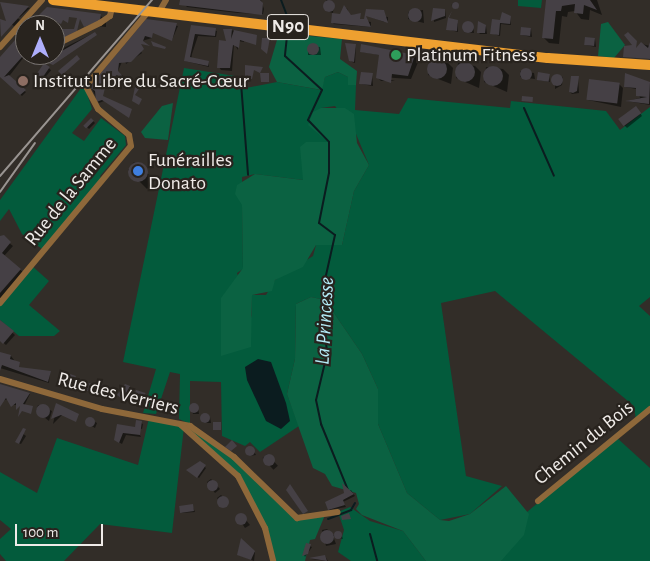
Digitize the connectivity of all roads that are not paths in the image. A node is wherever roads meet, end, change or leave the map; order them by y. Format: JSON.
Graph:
{"nodes":[{"id":1,"x":42,"y":0,"type":"edge"},
{"id":2,"x":53,"y":0,"type":"edge"},
{"id":3,"x":166,"y":0,"type":"edge"},
{"id":4,"x":112,"y":6,"type":"junction"},
{"id":5,"x":154,"y":12,"type":"junction"},
{"id":6,"x":29,"y":15,"type":"edge"},
{"id":7,"x":15,"y":31,"type":"edge"},
{"id":8,"x":65,"y":40,"type":"edge"},
{"id":9,"x":0,"y":47,"type":"edge"},
{"id":10,"x":548,"y":58,"type":"junction"},
{"id":11,"x":650,"y":65,"type":"edge"},
{"id":12,"x":650,"y":71,"type":"edge"},
{"id":13,"x":0,"y":302,"type":"edge"},
{"id":14,"x":0,"y":379,"type":"edge"},
{"id":15,"x":650,"y":409,"type":"edge"},
{"id":16,"x":180,"y":424,"type":"junction"},
{"id":17,"x":538,"y":501,"type":"dead end"},
{"id":18,"x":338,"y":512,"type":"dead end"},
{"id":19,"x":273,"y":561,"type":"edge"}],
"edges":[{"from":1,"to":6,"type":"street"},
{"from":2,"to":4,"type":"main road","number":"N90"},
{"from":3,"to":5,"type":"street"},
{"from":4,"to":5,"type":"main road","number":"N90"},
{"from":4,"to":8,"type":"street"},
{"from":5,"to":10,"type":"main road","number":"N90"},
{"from":5,"to":13,"type":"street","name":"Rue de la Samme"},
{"from":7,"to":9,"type":"street"},
{"from":10,"to":11,"type":"main road","number":"N90"},
{"from":10,"to":12,"type":"main road","number":"N90"},
{"from":14,"to":16,"type":"street","name":"Rue des Verriers"},
{"from":15,"to":17,"type":"street","name":"Chemin du Bois"},
{"from":16,"to":18,"type":"street"},
{"from":16,"to":19,"type":"street","name":"Rue des Verriers"}]}
